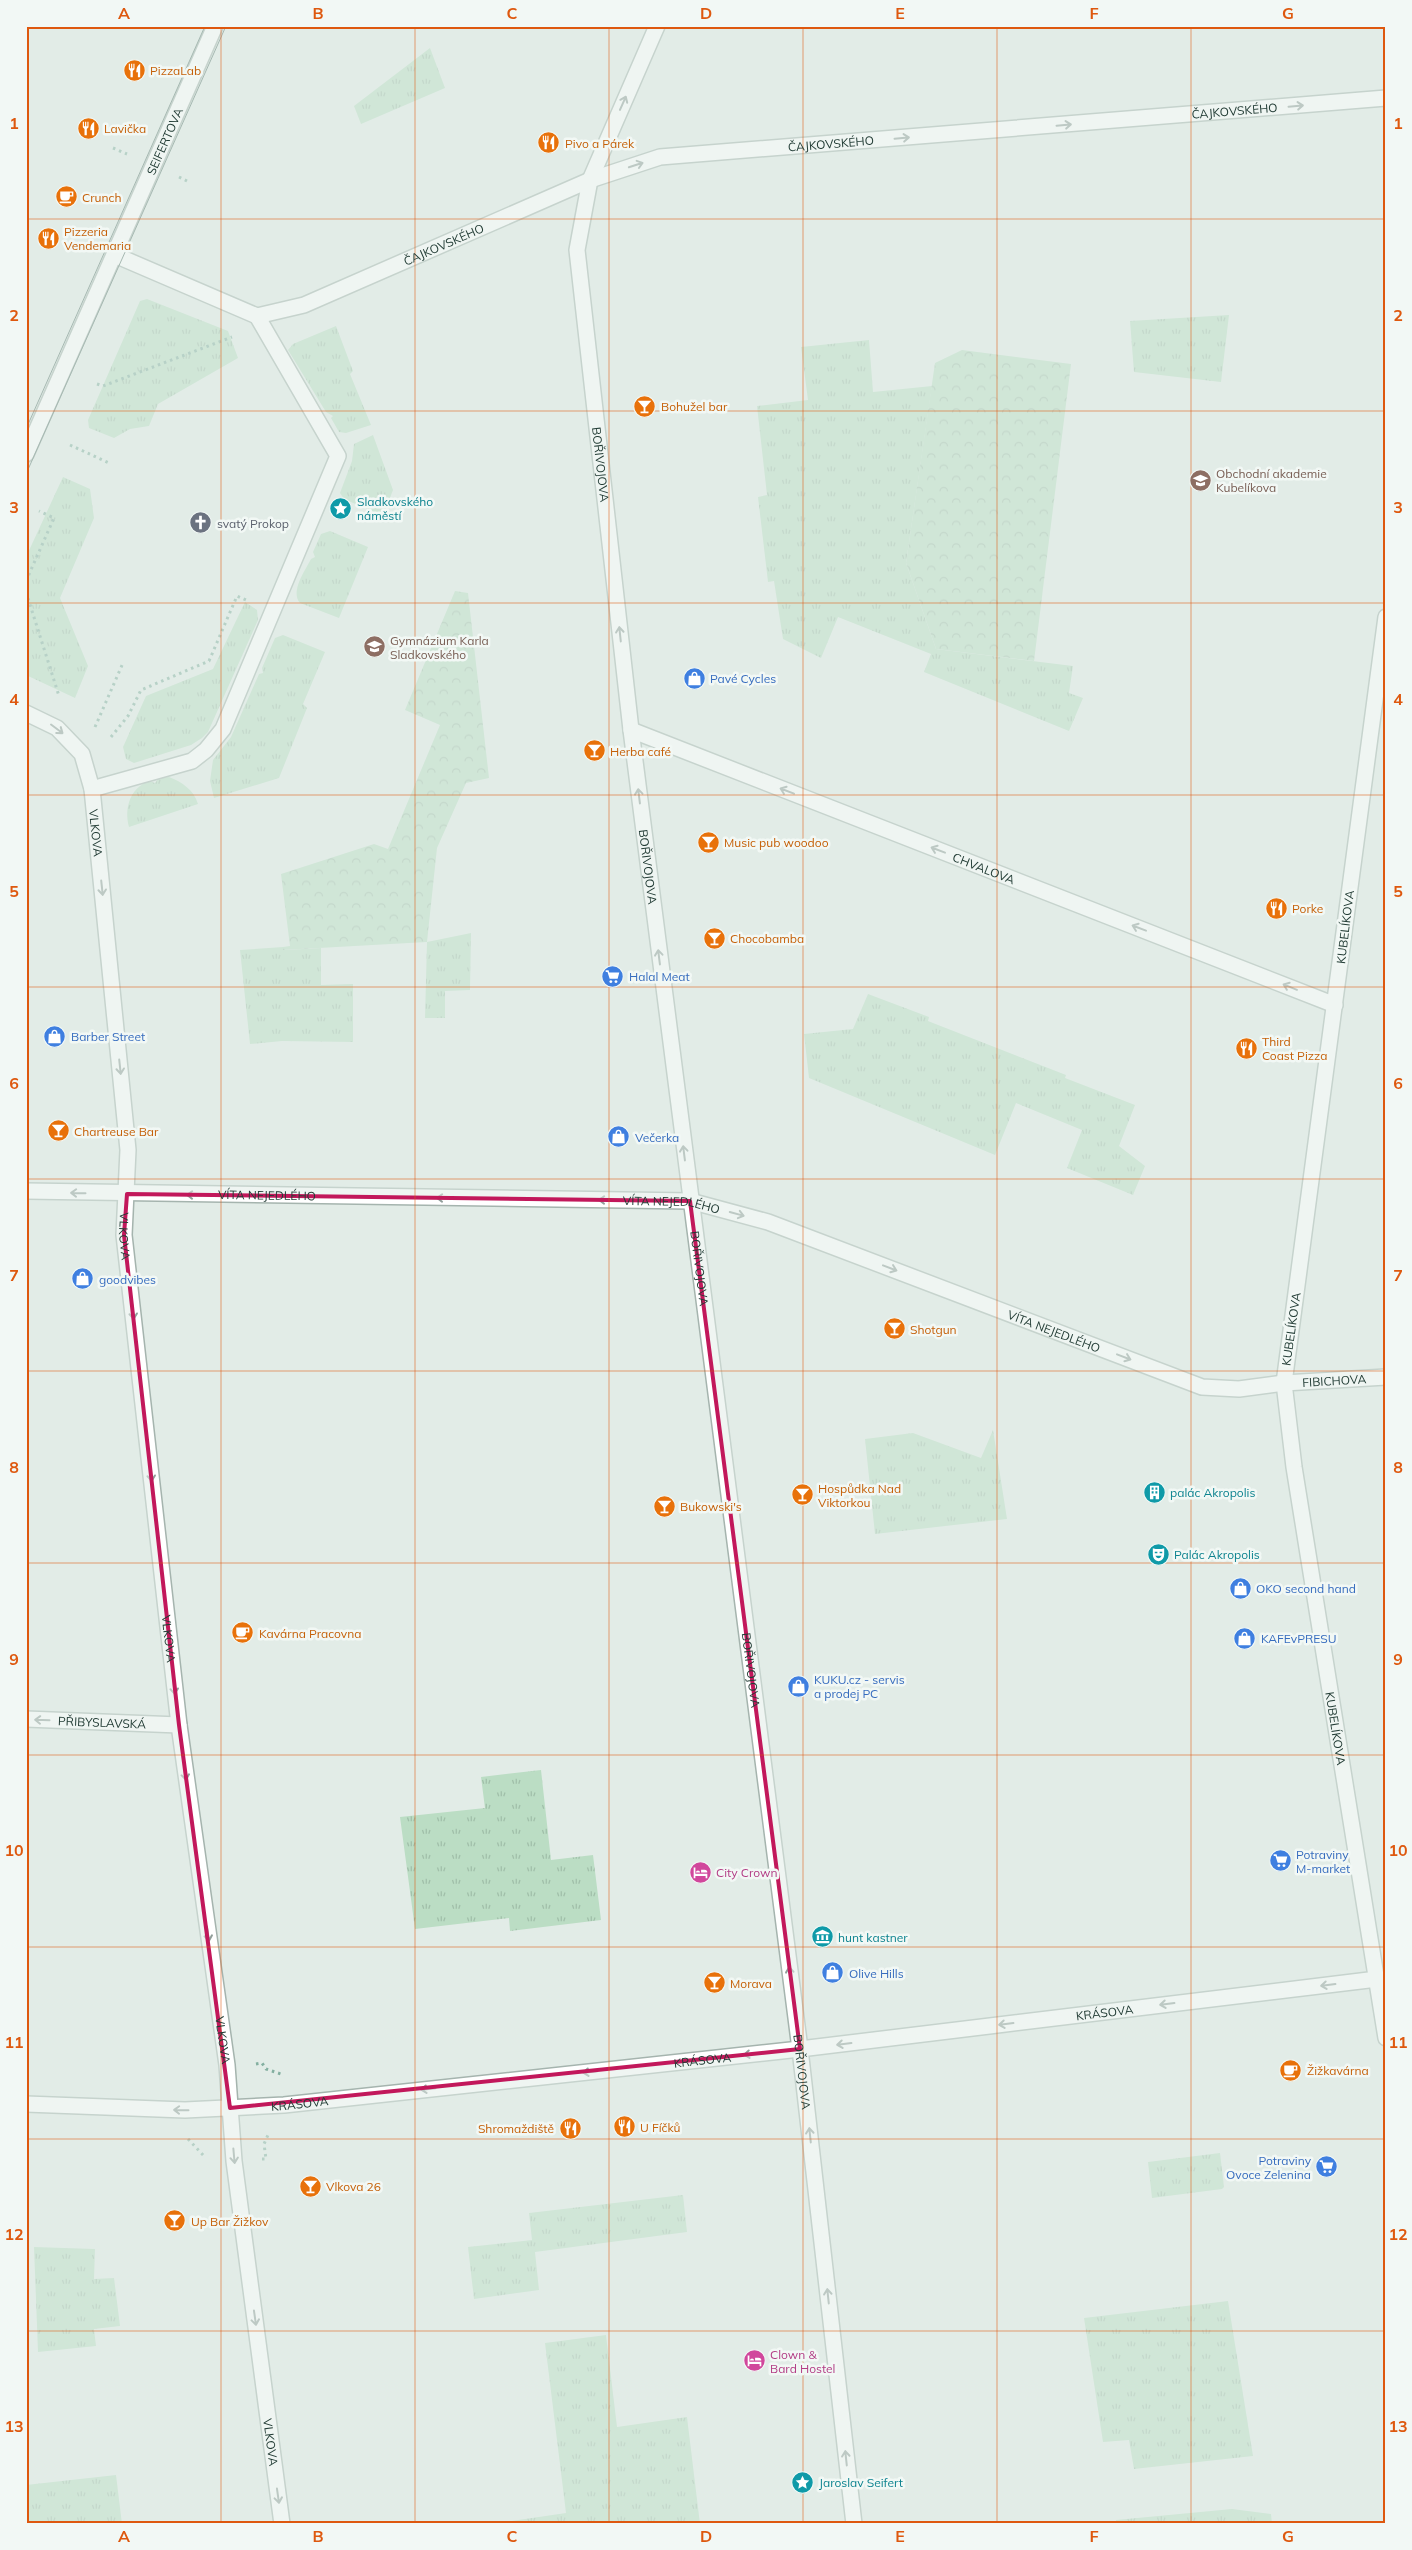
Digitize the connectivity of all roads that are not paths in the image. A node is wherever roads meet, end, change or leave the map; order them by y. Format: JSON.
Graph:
{"nodes":[{"id":1,"x":215,"y":26,"type":"edge"},
{"id":2,"x":657,"y":26,"type":"edge"},
{"id":3,"x":1386,"y":98,"type":"edge"},
{"id":4,"x":590,"y":180,"type":"junction"},
{"id":5,"x":115,"y":255,"type":"junction"},
{"id":6,"x":257,"y":316,"type":"junction"},
{"id":7,"x":30,"y":437,"type":"edge"},
{"id":8,"x":26,"y":454,"type":"edge"},
{"id":9,"x":1386,"y":616,"type":"edge"},
{"id":10,"x":26,"y":713,"type":"edge"},
{"id":11,"x":631,"y":730,"type":"junction"},
{"id":12,"x":92,"y":789,"type":"junction"},
{"id":13,"x":1335,"y":1005,"type":"junction"},
{"id":14,"x":26,"y":1191,"type":"edge"},
{"id":15,"x":127,"y":1194,"type":"junction"},
{"id":16,"x":690,"y":1202,"type":"junction"},
{"id":17,"x":1386,"y":1376,"type":"edge"},
{"id":18,"x":1284,"y":1383,"type":"junction"},
{"id":19,"x":26,"y":1719,"type":"edge"},
{"id":20,"x":178,"y":1725,"type":"junction"},
{"id":21,"x":1377,"y":1979,"type":"junction"},
{"id":22,"x":1386,"y":2038,"type":"edge"},
{"id":23,"x":800,"y":2049,"type":"junction"},
{"id":24,"x":26,"y":2104,"type":"edge"},
{"id":25,"x":230,"y":2108,"type":"junction"},
{"id":26,"x":282,"y":2524,"type":"edge"},
{"id":27,"x":854,"y":2524,"type":"edge"}],
"edges":[{"from":1,"to":5,"type":"street","name":"SEIFERTOVA"},
{"from":4,"to":2,"type":"street","name":"BOŘIVOJOVA","one_way":true},
{"from":4,"to":3,"type":"street","name":"ČAJKOVSKÉHO","one_way":true},
{"from":4,"to":6,"type":"street","name":"ČAJKOVSKÉHO"},
{"from":11,"to":4,"type":"street","name":"BOŘIVOJOVA","one_way":true},
{"from":5,"to":6,"type":"street"},
{"from":5,"to":7,"type":"street"},
{"from":6,"to":12,"type":"street"},
{"from":7,"to":8,"type":"street"},
{"from":9,"to":13,"type":"street","name":"KUBELÍKOVA"},
{"from":10,"to":12,"type":"street","name":"VLKOVA","one_way":true},
{"from":13,"to":11,"type":"street","name":"CHVALOVA","one_way":true},
{"from":16,"to":11,"type":"street","name":"BOŘIVOJOVA","one_way":true},
{"from":12,"to":15,"type":"street","name":"VLKOVA","one_way":true},
{"from":13,"to":18,"type":"street","name":"KUBELÍKOVA"},
{"from":15,"to":14,"type":"street","name":"VÍTA NEJEDLÉHO","one_way":true},
{"from":16,"to":15,"type":"street","name":"VÍTA NEJEDLÉHO","one_way":true},
{"from":15,"to":20,"type":"street","name":"VLKOVA","one_way":true},
{"from":16,"to":18,"type":"street","name":"VÍTA NEJEDLÉHO","one_way":true},
{"from":23,"to":16,"type":"street","name":"BOŘIVOJOVA","one_way":true},
{"from":17,"to":18,"type":"street","name":"FIBICHOVA"},
{"from":18,"to":21,"type":"street","name":"KUBELÍKOVA"},
{"from":20,"to":19,"type":"street","name":"PŘIBYSLAVSKÁ","one_way":true},
{"from":20,"to":25,"type":"street","name":"VLKOVA","one_way":true},
{"from":21,"to":22,"type":"street","name":"KUBELÍKOVA"},
{"from":21,"to":23,"type":"street","name":"KRÁSOVA","one_way":true},
{"from":23,"to":25,"type":"street","name":"KRÁSOVA","one_way":true},
{"from":27,"to":23,"type":"street","name":"BOŘIVOJOVA","one_way":true},
{"from":25,"to":24,"type":"street","name":"KRÁSOVA","one_way":true},
{"from":25,"to":26,"type":"street","name":"VLKOVA","one_way":true}]}
